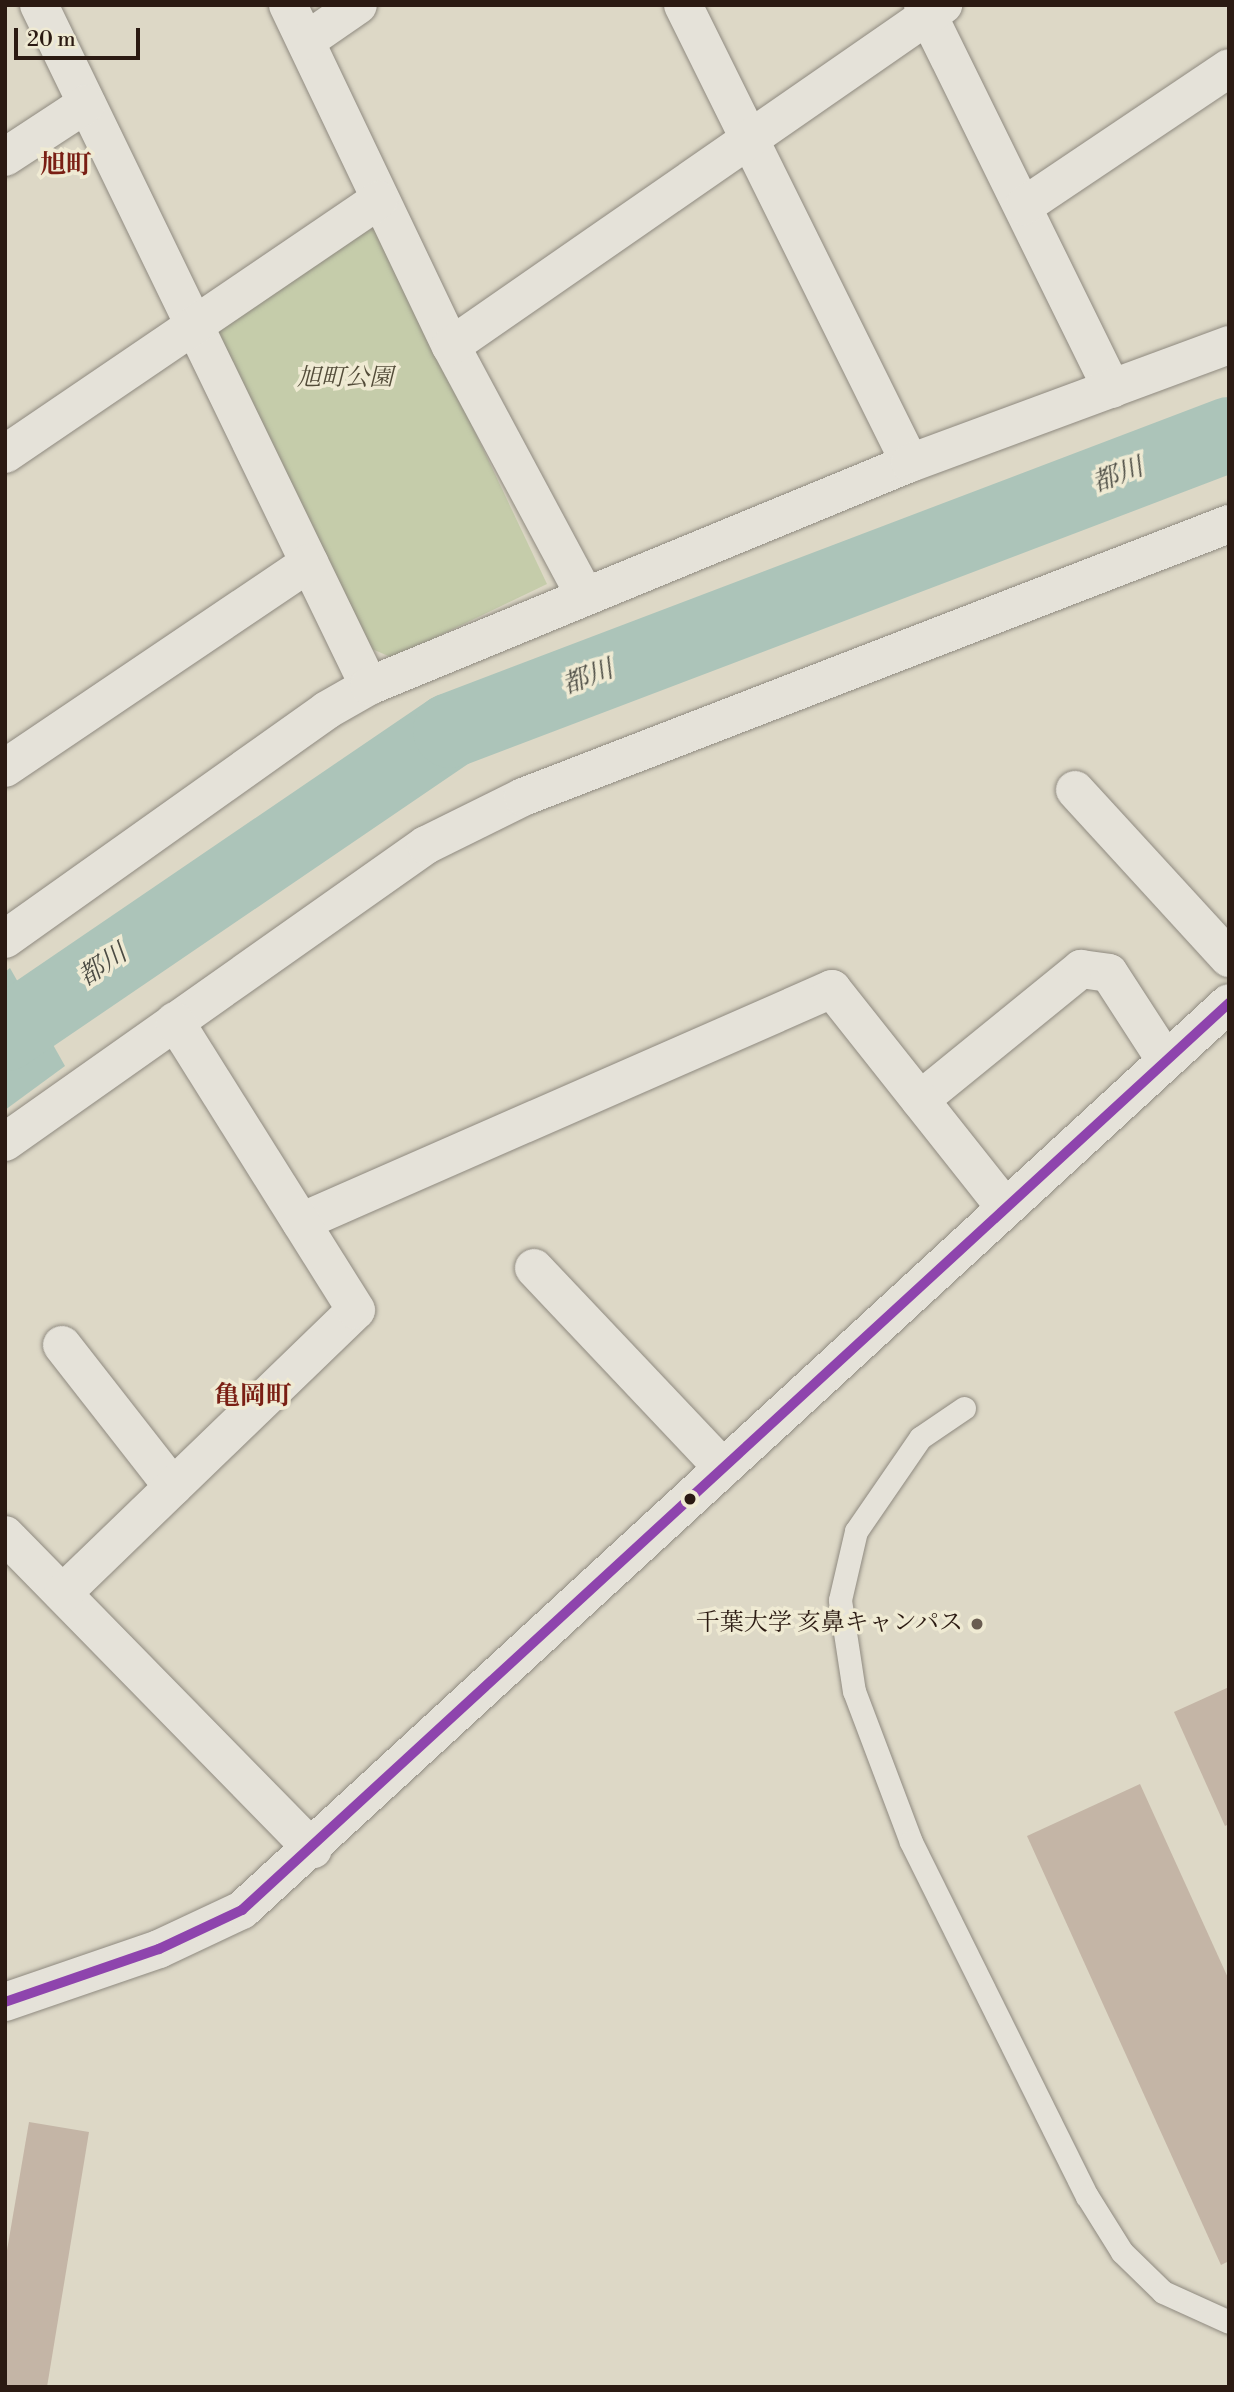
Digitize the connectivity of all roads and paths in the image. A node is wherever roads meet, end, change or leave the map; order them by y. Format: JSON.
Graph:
{"nodes":[{"id":1,"x":38,"y":5,"type":"edge"},
{"id":2,"x":288,"y":5,"type":"edge"},
{"id":3,"x":358,"y":5,"type":"edge"},
{"id":4,"x":683,"y":5,"type":"edge"},
{"id":5,"x":931,"y":9,"type":"edge"},
{"id":6,"x":306,"y":41,"type":"junction"},
{"id":7,"x":1229,"y":68,"type":"edge"},
{"id":8,"x":86,"y":104,"type":"junction"},
{"id":9,"x":748,"y":138,"type":"junction"},
{"id":10,"x":5,"y":157,"type":"edge"},
{"id":11,"x":379,"y":200,"type":"junction"},
{"id":12,"x":1024,"y":206,"type":"junction"},
{"id":13,"x":194,"y":326,"type":"junction"},
{"id":14,"x":1229,"y":345,"type":"edge"},
{"id":15,"x":451,"y":346,"type":"junction"},
{"id":16,"x":1112,"y":389,"type":"junction"},
{"id":17,"x":5,"y":454,"type":"edge"},
{"id":18,"x":910,"y":463,"type":"junction"},
{"id":19,"x":1229,"y":524,"type":"edge"},
{"id":20,"x":309,"y":563,"type":"junction"},
{"id":21,"x":584,"y":594,"type":"junction"},
{"id":22,"x":369,"y":686,"type":"junction"},
{"id":23,"x":5,"y":768,"type":"edge"},
{"id":24,"x":1076,"y":790,"type":"dead end"},
{"id":25,"x":7,"y":932,"type":"edge"},
{"id":26,"x":1229,"y":958,"type":"edge"},
{"id":27,"x":1229,"y":1003,"type":"edge"},
{"id":28,"x":175,"y":1021,"type":"junction"},
{"id":29,"x":1164,"y":1058,"type":"junction"},
{"id":30,"x":920,"y":1100,"type":"junction"},
{"id":31,"x":5,"y":1142,"type":"edge"},
{"id":32,"x":1005,"y":1207,"type":"junction"},
{"id":33,"x":301,"y":1222,"type":"junction"},
{"id":34,"x":534,"y":1268,"type":"dead end"},
{"id":35,"x":62,"y":1345,"type":"dead end"},
{"id":36,"x":964,"y":1408,"type":"dead end"},
{"id":37,"x":723,"y":1468,"type":"junction"},
{"id":38,"x":173,"y":1488,"type":"junction"},
{"id":39,"x":5,"y":1535,"type":"edge"},
{"id":40,"x":63,"y":1593,"type":"junction"},
{"id":41,"x":313,"y":1849,"type":"junction"},
{"id":42,"x":5,"y":2002,"type":"edge"},
{"id":43,"x":1229,"y":2322,"type":"edge"}],
"edges":[{"from":1,"to":8,"type":"street"},
{"from":2,"to":6,"type":"street"},
{"from":3,"to":6,"type":"street"},
{"from":4,"to":9,"type":"street"},
{"from":5,"to":9,"type":"street"},
{"from":5,"to":12,"type":"street"},
{"from":6,"to":11,"type":"street"},
{"from":7,"to":12,"type":"street"},
{"from":8,"to":10,"type":"street"},
{"from":8,"to":13,"type":"street"},
{"from":9,"to":15,"type":"street"},
{"from":9,"to":18,"type":"street"},
{"from":11,"to":13,"type":"street"},
{"from":11,"to":15,"type":"street"},
{"from":12,"to":16,"type":"street"},
{"from":13,"to":17,"type":"street"},
{"from":13,"to":20,"type":"street"},
{"from":14,"to":16,"type":"street"},
{"from":15,"to":21,"type":"street"},
{"from":16,"to":18,"type":"street"},
{"from":18,"to":21,"type":"street"},
{"from":19,"to":28,"type":"street"},
{"from":20,"to":22,"type":"street"},
{"from":20,"to":23,"type":"street"},
{"from":21,"to":22,"type":"street"},
{"from":22,"to":25,"type":"street"},
{"from":24,"to":26,"type":"street"},
{"from":27,"to":29,"type":"street"},
{"from":28,"to":31,"type":"street"},
{"from":28,"to":33,"type":"street"},
{"from":29,"to":30,"type":"street"},
{"from":29,"to":32,"type":"street"},
{"from":30,"to":32,"type":"street"},
{"from":30,"to":33,"type":"street"},
{"from":32,"to":37,"type":"street"},
{"from":33,"to":38,"type":"street"},
{"from":34,"to":37,"type":"street"},
{"from":35,"to":38,"type":"street"},
{"from":36,"to":43,"type":"lane"},
{"from":37,"to":41,"type":"street"},
{"from":38,"to":40,"type":"street"},
{"from":39,"to":40,"type":"street"},
{"from":40,"to":41,"type":"street"},
{"from":41,"to":42,"type":"street"}]}
